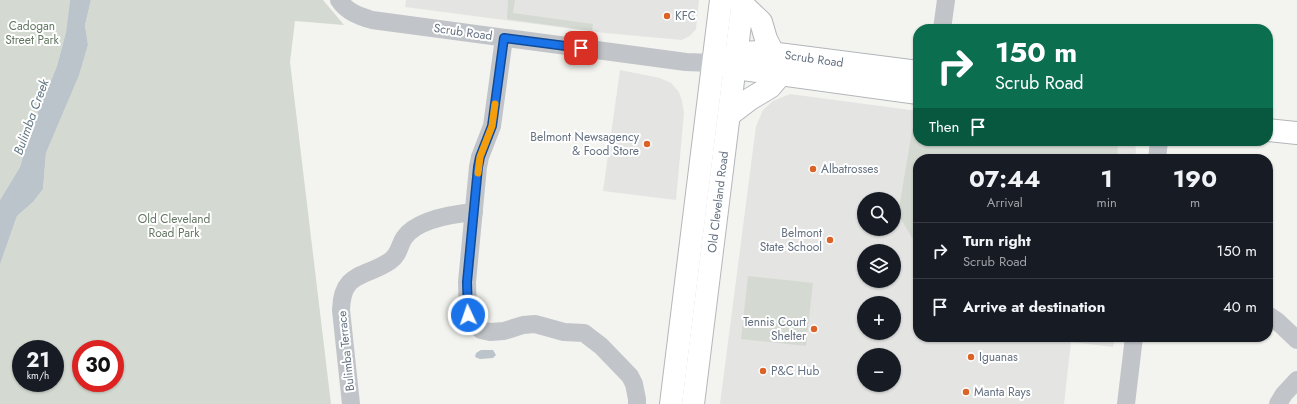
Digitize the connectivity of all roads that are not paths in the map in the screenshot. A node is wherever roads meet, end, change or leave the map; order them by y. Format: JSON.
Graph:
{"nodes":[{"id":1,"x":339,"y":0,"type":"edge"},
{"id":2,"x":721,"y":0,"type":"edge"},
{"id":3,"x":946,"y":0,"type":"edge"},
{"id":4,"x":743,"y":2,"type":"edge"},
{"id":5,"x":943,"y":24,"type":"edge"},
{"id":6,"x":504,"y":38,"type":"junction"},
{"id":7,"x":773,"y":53,"type":"junction"},
{"id":8,"x":736,"y":60,"type":"junction"},
{"id":9,"x":712,"y":63,"type":"junction"},
{"id":10,"x":913,"y":71,"type":"edge"},
{"id":11,"x":782,"y":73,"type":"junction"},
{"id":12,"x":913,"y":92,"type":"edge"},
{"id":13,"x":729,"y":115,"type":"junction"},
{"id":14,"x":1273,"y":131,"type":"edge"},
{"id":15,"x":1297,"y":133,"type":"edge"},
{"id":16,"x":474,"y":212,"type":"junction"},
{"id":17,"x":1273,"y":319,"type":"edge"},
{"id":18,"x":1297,"y":340,"type":"edge"},
{"id":19,"x":1133,"y":342,"type":"edge"},
{"id":20,"x":1297,"y":380,"type":"edge"},
{"id":21,"x":351,"y":404,"type":"edge"},
{"id":22,"x":637,"y":404,"type":"edge"},
{"id":23,"x":670,"y":404,"type":"edge"},
{"id":24,"x":693,"y":404,"type":"edge"},
{"id":25,"x":1126,"y":404,"type":"edge"},
{"id":26,"x":1278,"y":404,"type":"edge"}],
"edges":[{"from":1,"to":6,"type":"street","name":"Scrub Road"},
{"from":2,"to":9,"type":"main road","name":"Old Cleveland Road"},
{"from":3,"to":5,"type":"street"},
{"from":4,"to":7,"type":"main road"},
{"from":4,"to":8,"type":"main road","name":"Old Cleveland Road"},
{"from":6,"to":9,"type":"street","name":"Scrub Road"},
{"from":6,"to":16,"type":"street"},
{"from":7,"to":8,"type":"main road","name":"Scrub Road"},
{"from":7,"to":10,"type":"main road","name":"Scrub Road"},
{"from":8,"to":9,"type":"main road","name":"Scrub Road"},
{"from":8,"to":11,"type":"main road","name":"Scrub Road"},
{"from":8,"to":13,"type":"main road","name":"Old Cleveland Road"},
{"from":9,"to":23,"type":"main road","name":"Old Cleveland Road"},
{"from":11,"to":12,"type":"main road","name":"Scrub Road"},
{"from":11,"to":13,"type":"main road"},
{"from":13,"to":24,"type":"main road","name":"Old Cleveland Road"},
{"from":14,"to":15,"type":"main road"},
{"from":16,"to":21,"type":"street","name":"Bulimba Terrace"},
{"from":16,"to":22,"type":"street"},
{"from":17,"to":18,"type":"street"},
{"from":19,"to":25,"type":"street"},
{"from":20,"to":26,"type":"street"}]}
